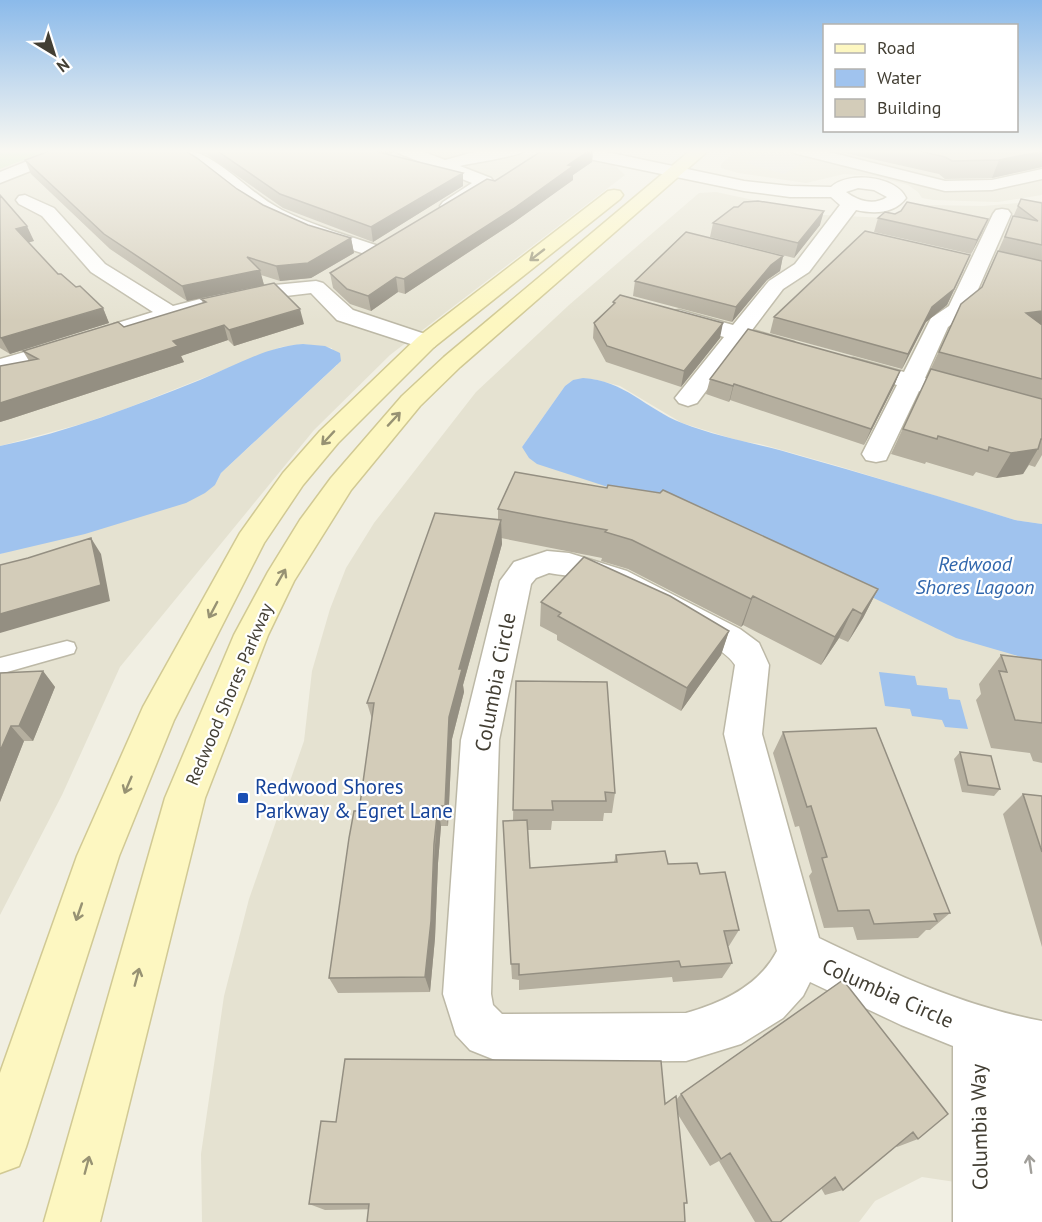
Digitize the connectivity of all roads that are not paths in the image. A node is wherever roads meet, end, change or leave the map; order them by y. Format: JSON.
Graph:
{"nodes":[{"id":1,"x":31,"y":207,"type":"edge"},
{"id":2,"x":264,"y":207,"type":"edge"},
{"id":3,"x":447,"y":207,"type":"edge"},
{"id":4,"x":599,"y":207,"type":"edge"},
{"id":5,"x":633,"y":207,"type":"edge"},
{"id":6,"x":844,"y":207,"type":"edge"},
{"id":7,"x":1002,"y":214,"type":"dead end"},
{"id":8,"x":432,"y":217,"type":"edge"},
{"id":9,"x":394,"y":240,"type":"edge"},
{"id":10,"x":375,"y":251,"type":"junction"},
{"id":11,"x":775,"y":261,"type":"edge"},
{"id":12,"x":356,"y":263,"type":"edge"},
{"id":13,"x":972,"y":263,"type":"junction"},
{"id":14,"x":802,"y":268,"type":"junction"},
{"id":15,"x":1002,"y":270,"type":"edge"},
{"id":16,"x":655,"y":310,"type":"edge"},
{"id":17,"x":169,"y":314,"type":"junction"},
{"id":18,"x":738,"y":333,"type":"junction"},
{"id":19,"x":426,"y":342,"type":"junction"},
{"id":20,"x":805,"y":352,"type":"edge"},
{"id":21,"x":828,"y":358,"type":"edge"},
{"id":22,"x":0,"y":367,"type":"edge"},
{"id":23,"x":910,"y":381,"type":"junction"},
{"id":24,"x":688,"y":398,"type":"dead end"},
{"id":25,"x":1042,"y":418,"type":"edge"},
{"id":26,"x":876,"y":454,"type":"dead end"},
{"id":27,"x":67,"y":648,"type":"dead end"},
{"id":28,"x":0,"y":666,"type":"edge"},
{"id":29,"x":800,"y":953,"type":"junction"},
{"id":30,"x":1010,"y":1040,"type":"edge"},
{"id":31,"x":0,"y":1147,"type":"edge"},
{"id":32,"x":72,"y":1222,"type":"edge"},
{"id":33,"x":981,"y":1222,"type":"edge"},
{"id":34,"x":1037,"y":1222,"type":"edge"}],
"edges":[{"from":1,"to":17,"type":"street"},
{"from":2,"to":10,"type":"street"},
{"from":3,"to":8,"type":"street"},
{"from":4,"to":19,"type":"main road","one_way":true},
{"from":32,"to":5,"type":"main road","name":"Redwood Shores Parkway","one_way":true},
{"from":6,"to":14,"type":"street"},
{"from":7,"to":13,"type":"street"},
{"from":9,"to":10,"type":"street"},
{"from":10,"to":12,"type":"street"},
{"from":11,"to":14,"type":"street"},
{"from":13,"to":15,"type":"street"},
{"from":13,"to":23,"type":"street"},
{"from":14,"to":18,"type":"street"},
{"from":16,"to":18,"type":"street"},
{"from":17,"to":19,"type":"street"},
{"from":17,"to":22,"type":"street"},
{"from":18,"to":20,"type":"street"},
{"from":18,"to":24,"type":"street"},
{"from":19,"to":31,"type":"main road","one_way":true},
{"from":21,"to":23,"type":"street"},
{"from":23,"to":25,"type":"street"},
{"from":23,"to":26,"type":"street"},
{"from":27,"to":28,"type":"lane"},
{"from":29,"to":29,"type":"street","name":"Columbia Circle"},
{"from":29,"to":30,"type":"street","name":"Columbia Circle"},
{"from":30,"to":33,"type":"street","name":"Columbia Way"},
{"from":34,"to":30,"type":"street","name":"Columbia Way","one_way":true}]}
